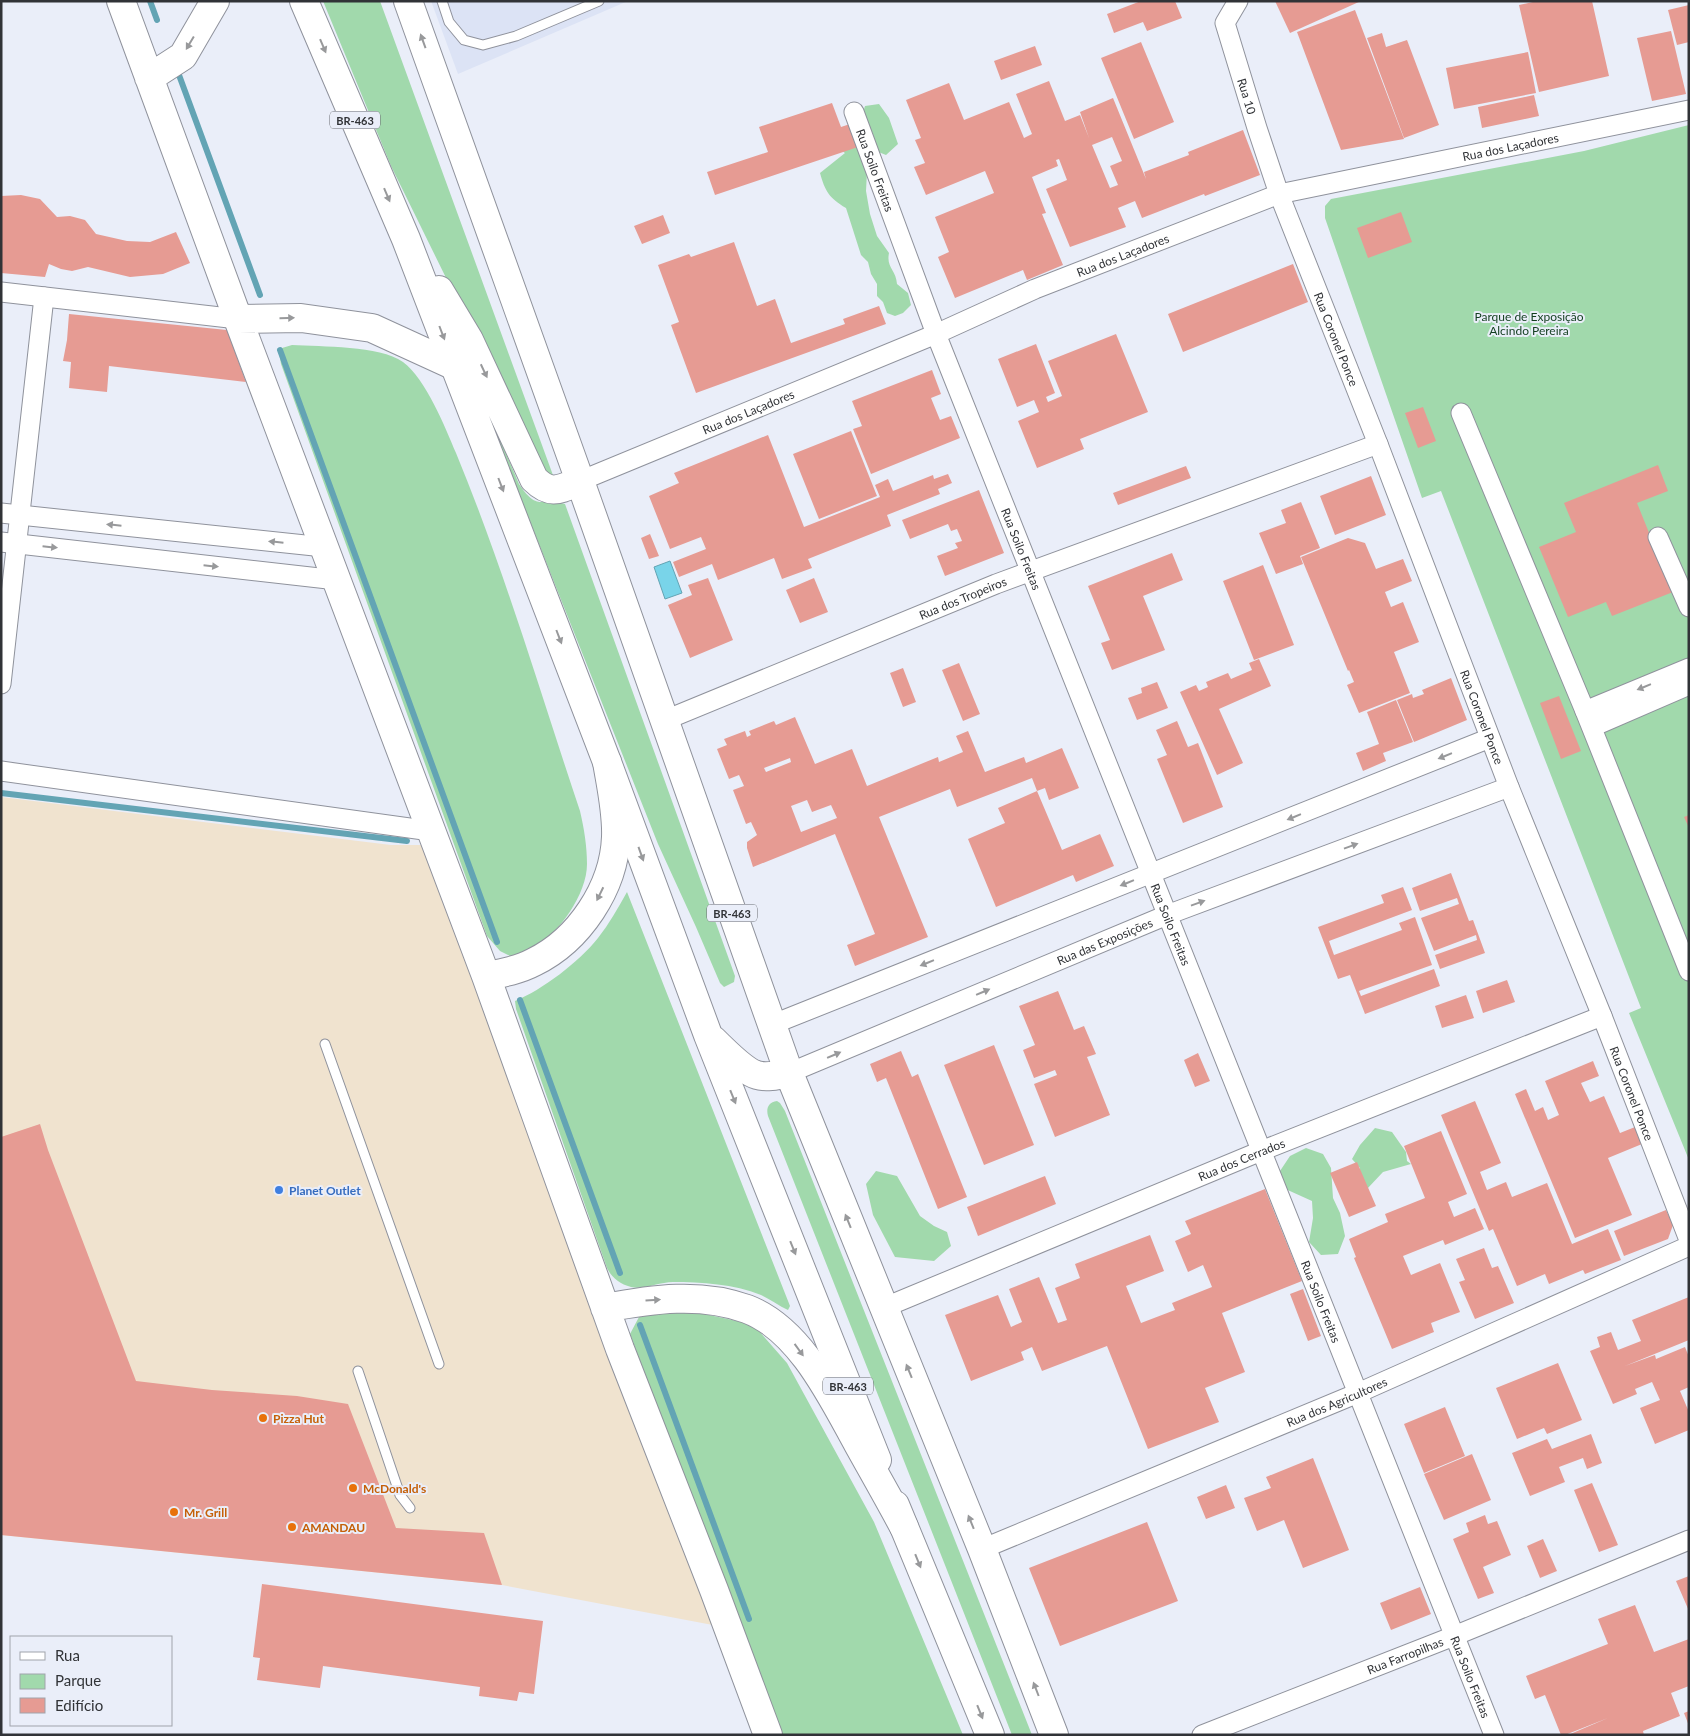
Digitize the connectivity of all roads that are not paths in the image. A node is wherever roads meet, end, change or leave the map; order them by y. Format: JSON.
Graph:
{"nodes":[{"id":1,"x":121,"y":1,"type":"edge"},
{"id":2,"x":215,"y":1,"type":"edge"},
{"id":3,"x":304,"y":1,"type":"edge"},
{"id":4,"x":408,"y":1,"type":"edge"},
{"id":5,"x":442,"y":1,"type":"edge"},
{"id":6,"x":599,"y":1,"type":"edge"},
{"id":7,"x":1238,"y":1,"type":"edge"},
{"id":8,"x":149,"y":78,"type":"junction"},
{"id":9,"x":1689,"y":110,"type":"edge"},
{"id":10,"x":854,"y":112,"type":"dead end"},
{"id":11,"x":1279,"y":194,"type":"junction"},
{"id":12,"x":406,"y":239,"type":"junction"},
{"id":13,"x":1,"y":292,"type":"edge"},
{"id":14,"x":44,"y":296,"type":"junction"},
{"id":15,"x":238,"y":319,"type":"junction"},
{"id":16,"x":936,"y":334,"type":"junction"},
{"id":17,"x":455,"y":366,"type":"junction"},
{"id":18,"x":1461,"y":412,"type":"dead end"},
{"id":19,"x":1378,"y":444,"type":"junction"},
{"id":20,"x":580,"y":481,"type":"junction"},
{"id":21,"x":11,"y":514,"type":"edge"},
{"id":22,"x":1658,"y":537,"type":"dead end"},
{"id":23,"x":9,"y":543,"type":"edge"},
{"id":24,"x":324,"y":547,"type":"junction"},
{"id":25,"x":1031,"y":573,"type":"junction"},
{"id":26,"x":337,"y":580,"type":"junction"},
{"id":27,"x":1689,"y":607,"type":"edge"},
{"id":28,"x":1689,"y":668,"type":"edge"},
{"id":29,"x":1,"y":684,"type":"edge"},
{"id":30,"x":1689,"y":685,"type":"edge"},
{"id":31,"x":1588,"y":719,"type":"junction"},
{"id":32,"x":663,"y":721,"type":"junction"},
{"id":33,"x":1490,"y":738,"type":"junction"},
{"id":34,"x":606,"y":762,"type":"junction"},
{"id":35,"x":1,"y":770,"type":"edge"},
{"id":36,"x":1509,"y":787,"type":"junction"},
{"id":37,"x":431,"y":830,"type":"junction"},
{"id":38,"x":1151,"y":874,"type":"junction"},
{"id":39,"x":1167,"y":915,"type":"junction"},
{"id":40,"x":1687,"y":963,"type":"edge"},
{"id":41,"x":486,"y":976,"type":"junction"},
{"id":42,"x":1602,"y":1016,"type":"junction"},
{"id":43,"x":771,"y":1025,"type":"junction"},
{"id":44,"x":708,"y":1035,"type":"junction"},
{"id":45,"x":325,"y":1044,"type":"dead end"},
{"id":46,"x":788,"y":1073,"type":"junction"},
{"id":47,"x":1261,"y":1151,"type":"junction"},
{"id":48,"x":1689,"y":1240,"type":"edge"},
{"id":49,"x":1689,"y":1246,"type":"edge"},
{"id":50,"x":605,"y":1308,"type":"junction"},
{"id":51,"x":883,"y":1308,"type":"junction"},
{"id":52,"x":439,"y":1364,"type":"dead end"},
{"id":53,"x":358,"y":1371,"type":"dead end"},
{"id":54,"x":1358,"y":1393,"type":"junction"},
{"id":55,"x":410,"y":1508,"type":"dead end"},
{"id":56,"x":904,"y":1527,"type":"junction"},
{"id":57,"x":1689,"y":1540,"type":"edge"},
{"id":58,"x":982,"y":1549,"type":"junction"},
{"id":59,"x":1454,"y":1636,"type":"junction"},
{"id":60,"x":768,"y":1735,"type":"edge"},
{"id":61,"x":990,"y":1735,"type":"edge"},
{"id":62,"x":1054,"y":1735,"type":"edge"},
{"id":63,"x":1202,"y":1735,"type":"edge"},
{"id":64,"x":1494,"y":1735,"type":"edge"}],
"edges":[{"from":1,"to":8,"type":"main road"},
{"from":2,"to":8,"type":"main road","one_way":true},
{"from":3,"to":12,"type":"main road","number":"BR-463","one_way":true},
{"from":20,"to":4,"type":"main road","number":"BR-463","one_way":true},
{"from":5,"to":6,"type":"lane"},
{"from":7,"to":11,"type":"street","name":"Rua 10"},
{"from":8,"to":15,"type":"main road"},
{"from":9,"to":11,"type":"street","name":"Rua dos Laçadores"},
{"from":10,"to":16,"type":"street","name":"Rua Soilo Freitas"},
{"from":11,"to":16,"type":"street","name":"Rua dos Laçadores"},
{"from":11,"to":19,"type":"street","name":"Rua Coronel Ponce"},
{"from":12,"to":17,"type":"main road","number":"BR-463","one_way":true},
{"from":12,"to":20,"type":"main road","one_way":true},
{"from":13,"to":14,"type":"street"},
{"from":14,"to":15,"type":"street"},
{"from":14,"to":21,"type":"street"},
{"from":15,"to":17,"type":"main road","one_way":true},
{"from":15,"to":24,"type":"main road"},
{"from":16,"to":20,"type":"street","name":"Rua dos Laçadores"},
{"from":16,"to":25,"type":"street","name":"Rua Soilo Freitas"},
{"from":17,"to":34,"type":"main road","number":"BR-463","one_way":true},
{"from":18,"to":31,"type":"street"},
{"from":19,"to":25,"type":"street","name":"Rua dos Tropeiros"},
{"from":19,"to":33,"type":"street","name":"Rua Coronel Ponce"},
{"from":20,"to":32,"type":"main road","number":"BR-463"},
{"from":21,"to":23,"type":"street"},
{"from":24,"to":21,"type":"street","one_way":true},
{"from":22,"to":27,"type":"street"},
{"from":23,"to":26,"type":"street","one_way":true},
{"from":23,"to":29,"type":"street"},
{"from":24,"to":26,"type":"main road"},
{"from":25,"to":32,"type":"street","name":"Rua dos Tropeiros"},
{"from":25,"to":38,"type":"street","name":"Rua Soilo Freitas"},
{"from":26,"to":37,"type":"main road"},
{"from":28,"to":31,"type":"street","one_way":true},
{"from":30,"to":31,"type":"street"},
{"from":31,"to":40,"type":"street"},
{"from":32,"to":43,"type":"main road","number":"BR-463"},
{"from":33,"to":36,"type":"street","name":"Rua Coronel Ponce"},
{"from":33,"to":38,"type":"street","one_way":true},
{"from":34,"to":41,"type":"main road","one_way":true},
{"from":34,"to":44,"type":"main road","number":"BR-463","one_way":true},
{"from":35,"to":37,"type":"street"},
{"from":39,"to":36,"type":"street","name":"Rua das Exposições","one_way":true},
{"from":36,"to":42,"type":"street","name":"Rua Coronel Ponce"},
{"from":37,"to":41,"type":"main road"},
{"from":38,"to":39,"type":"street","name":"Rua Soilo Freitas"},
{"from":38,"to":43,"type":"street","one_way":true},
{"from":46,"to":39,"type":"street","name":"Rua das Exposições","one_way":true},
{"from":39,"to":47,"type":"street","name":"Rua Soilo Freitas"},
{"from":41,"to":50,"type":"main road"},
{"from":42,"to":47,"type":"street","name":"Rua dos Cerrados"},
{"from":42,"to":48,"type":"street","name":"Rua Coronel Ponce"},
{"from":43,"to":46,"type":"main road","number":"BR-463"},
{"from":44,"to":46,"type":"main road"},
{"from":44,"to":56,"type":"main road","number":"BR-463","one_way":true},
{"from":45,"to":52,"type":"lane"},
{"from":51,"to":46,"type":"main road","number":"BR-463","one_way":true},
{"from":47,"to":51,"type":"street","name":"Rua dos Cerrados"},
{"from":47,"to":54,"type":"street","name":"Rua Soilo Freitas"},
{"from":49,"to":54,"type":"street","name":"Rua dos Agricultores"},
{"from":50,"to":56,"type":"main road","one_way":true},
{"from":50,"to":60,"type":"main road"},
{"from":58,"to":51,"type":"main road","number":"BR-463","one_way":true},
{"from":53,"to":55,"type":"lane"},
{"from":54,"to":58,"type":"street","name":"Rua dos Agricultores"},
{"from":54,"to":59,"type":"street","name":"Rua Soilo Freitas"},
{"from":56,"to":61,"type":"main road","number":"BR-463","one_way":true},
{"from":57,"to":59,"type":"street","name":"Rua Farropilhas"},
{"from":62,"to":58,"type":"main road","number":"BR-463","one_way":true},
{"from":59,"to":63,"type":"street","name":"Rua Farropilhas"},
{"from":59,"to":64,"type":"street","name":"Rua Soilo Freitas"}]}
